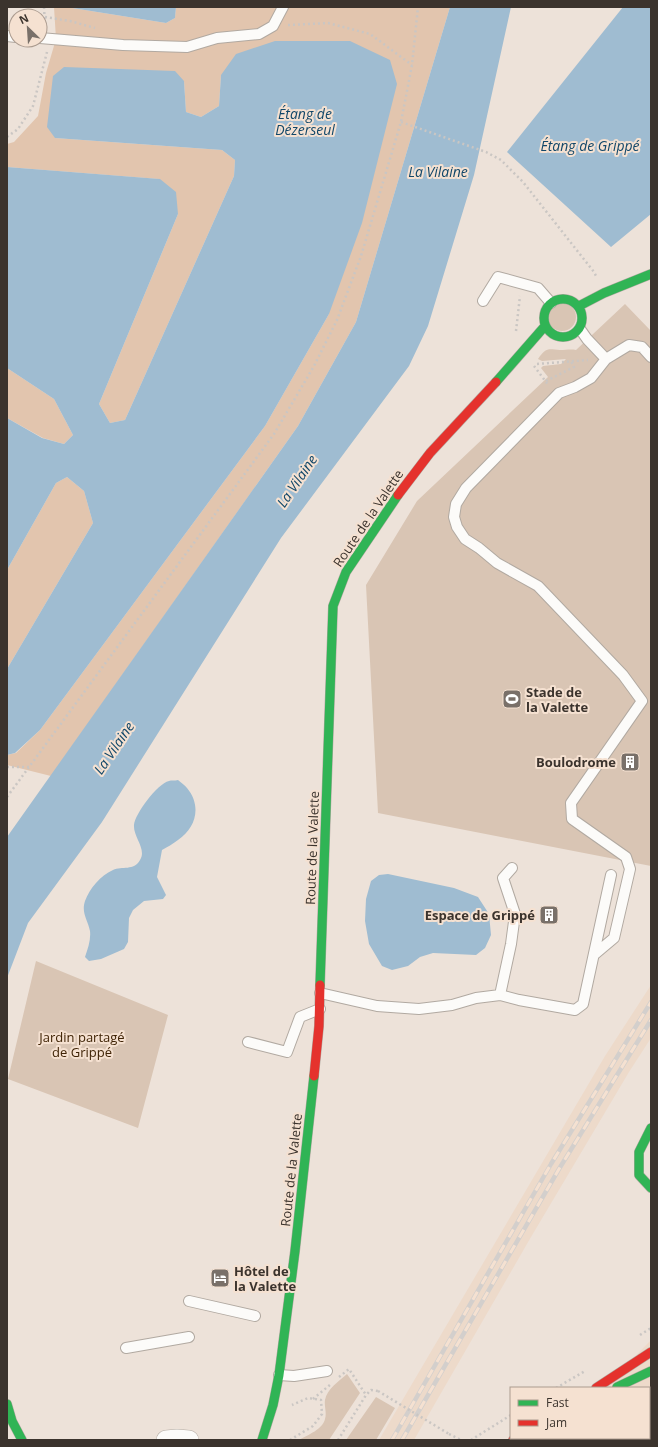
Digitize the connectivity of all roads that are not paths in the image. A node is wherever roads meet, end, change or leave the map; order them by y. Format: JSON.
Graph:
{"nodes":[{"id":1,"x":283,"y":7,"type":"edge"},
{"id":2,"x":48,"y":38,"type":"edge"},
{"id":3,"x":651,"y":274,"type":"edge"},
{"id":4,"x":483,"y":301,"type":"dead end"},
{"id":5,"x":551,"y":302,"type":"junction"},
{"id":6,"x":579,"y":306,"type":"junction"},
{"id":7,"x":545,"y":326,"type":"junction"},
{"id":8,"x":580,"y":329,"type":"junction"},
{"id":9,"x":651,"y":356,"type":"edge"},
{"id":10,"x":606,"y":359,"type":"junction"},
{"id":11,"x":512,"y":868,"type":"dead end"},
{"id":12,"x":611,"y":875,"type":"dead end"},
{"id":13,"x":595,"y":954,"type":"junction"},
{"id":14,"x":320,"y":993,"type":"junction"},
{"id":15,"x":500,"y":996,"type":"junction"},
{"id":16,"x":320,"y":1009,"type":"junction"},
{"id":17,"x":248,"y":1042,"type":"dead end"},
{"id":18,"x":651,"y":1128,"type":"edge"},
{"id":19,"x":651,"y":1188,"type":"edge"},
{"id":20,"x":189,"y":1300,"type":"dead end"},
{"id":21,"x":255,"y":1316,"type":"dead end"},
{"id":22,"x":189,"y":1337,"type":"dead end"},
{"id":23,"x":126,"y":1348,"type":"dead end"},
{"id":24,"x":651,"y":1352,"type":"edge"},
{"id":25,"x":327,"y":1370,"type":"dead end"},
{"id":26,"x":651,"y":1371,"type":"edge"},
{"id":27,"x":279,"y":1376,"type":"junction"},
{"id":28,"x":598,"y":1387,"type":"edge"},
{"id":29,"x":618,"y":1387,"type":"edge"},
{"id":30,"x":7,"y":1404,"type":"edge"},
{"id":31,"x":22,"y":1440,"type":"edge"},
{"id":32,"x":166,"y":1440,"type":"edge"},
{"id":33,"x":188,"y":1440,"type":"edge"},
{"id":34,"x":262,"y":1440,"type":"edge"}],
"edges":[{"from":1,"to":2,"type":"lane"},
{"from":3,"to":6,"type":"street"},
{"from":4,"to":5,"type":"lane"},
{"from":5,"to":6,"type":"street"},
{"from":5,"to":7,"type":"street"},
{"from":6,"to":8,"type":"street"},
{"from":7,"to":8,"type":"street"},
{"from":7,"to":14,"type":"street","name":"Route de la Valette"},
{"from":8,"to":10,"type":"lane"},
{"from":9,"to":10,"type":"lane"},
{"from":10,"to":13,"type":"lane"},
{"from":11,"to":15,"type":"lane"},
{"from":12,"to":13,"type":"lane"},
{"from":13,"to":15,"type":"lane"},
{"from":14,"to":15,"type":"lane"},
{"from":14,"to":16,"type":"street","name":"Route de la Valette"},
{"from":16,"to":17,"type":"lane"},
{"from":16,"to":27,"type":"street","name":"Route de la Valette"},
{"from":18,"to":19,"type":"street"},
{"from":20,"to":21,"type":"lane"},
{"from":22,"to":23,"type":"lane"},
{"from":24,"to":28,"type":"street"},
{"from":25,"to":27,"type":"lane"},
{"from":26,"to":29,"type":"street"},
{"from":27,"to":34,"type":"street","name":"Route de la Valette"},
{"from":30,"to":31,"type":"street"},
{"from":32,"to":33,"type":"street"}]}
